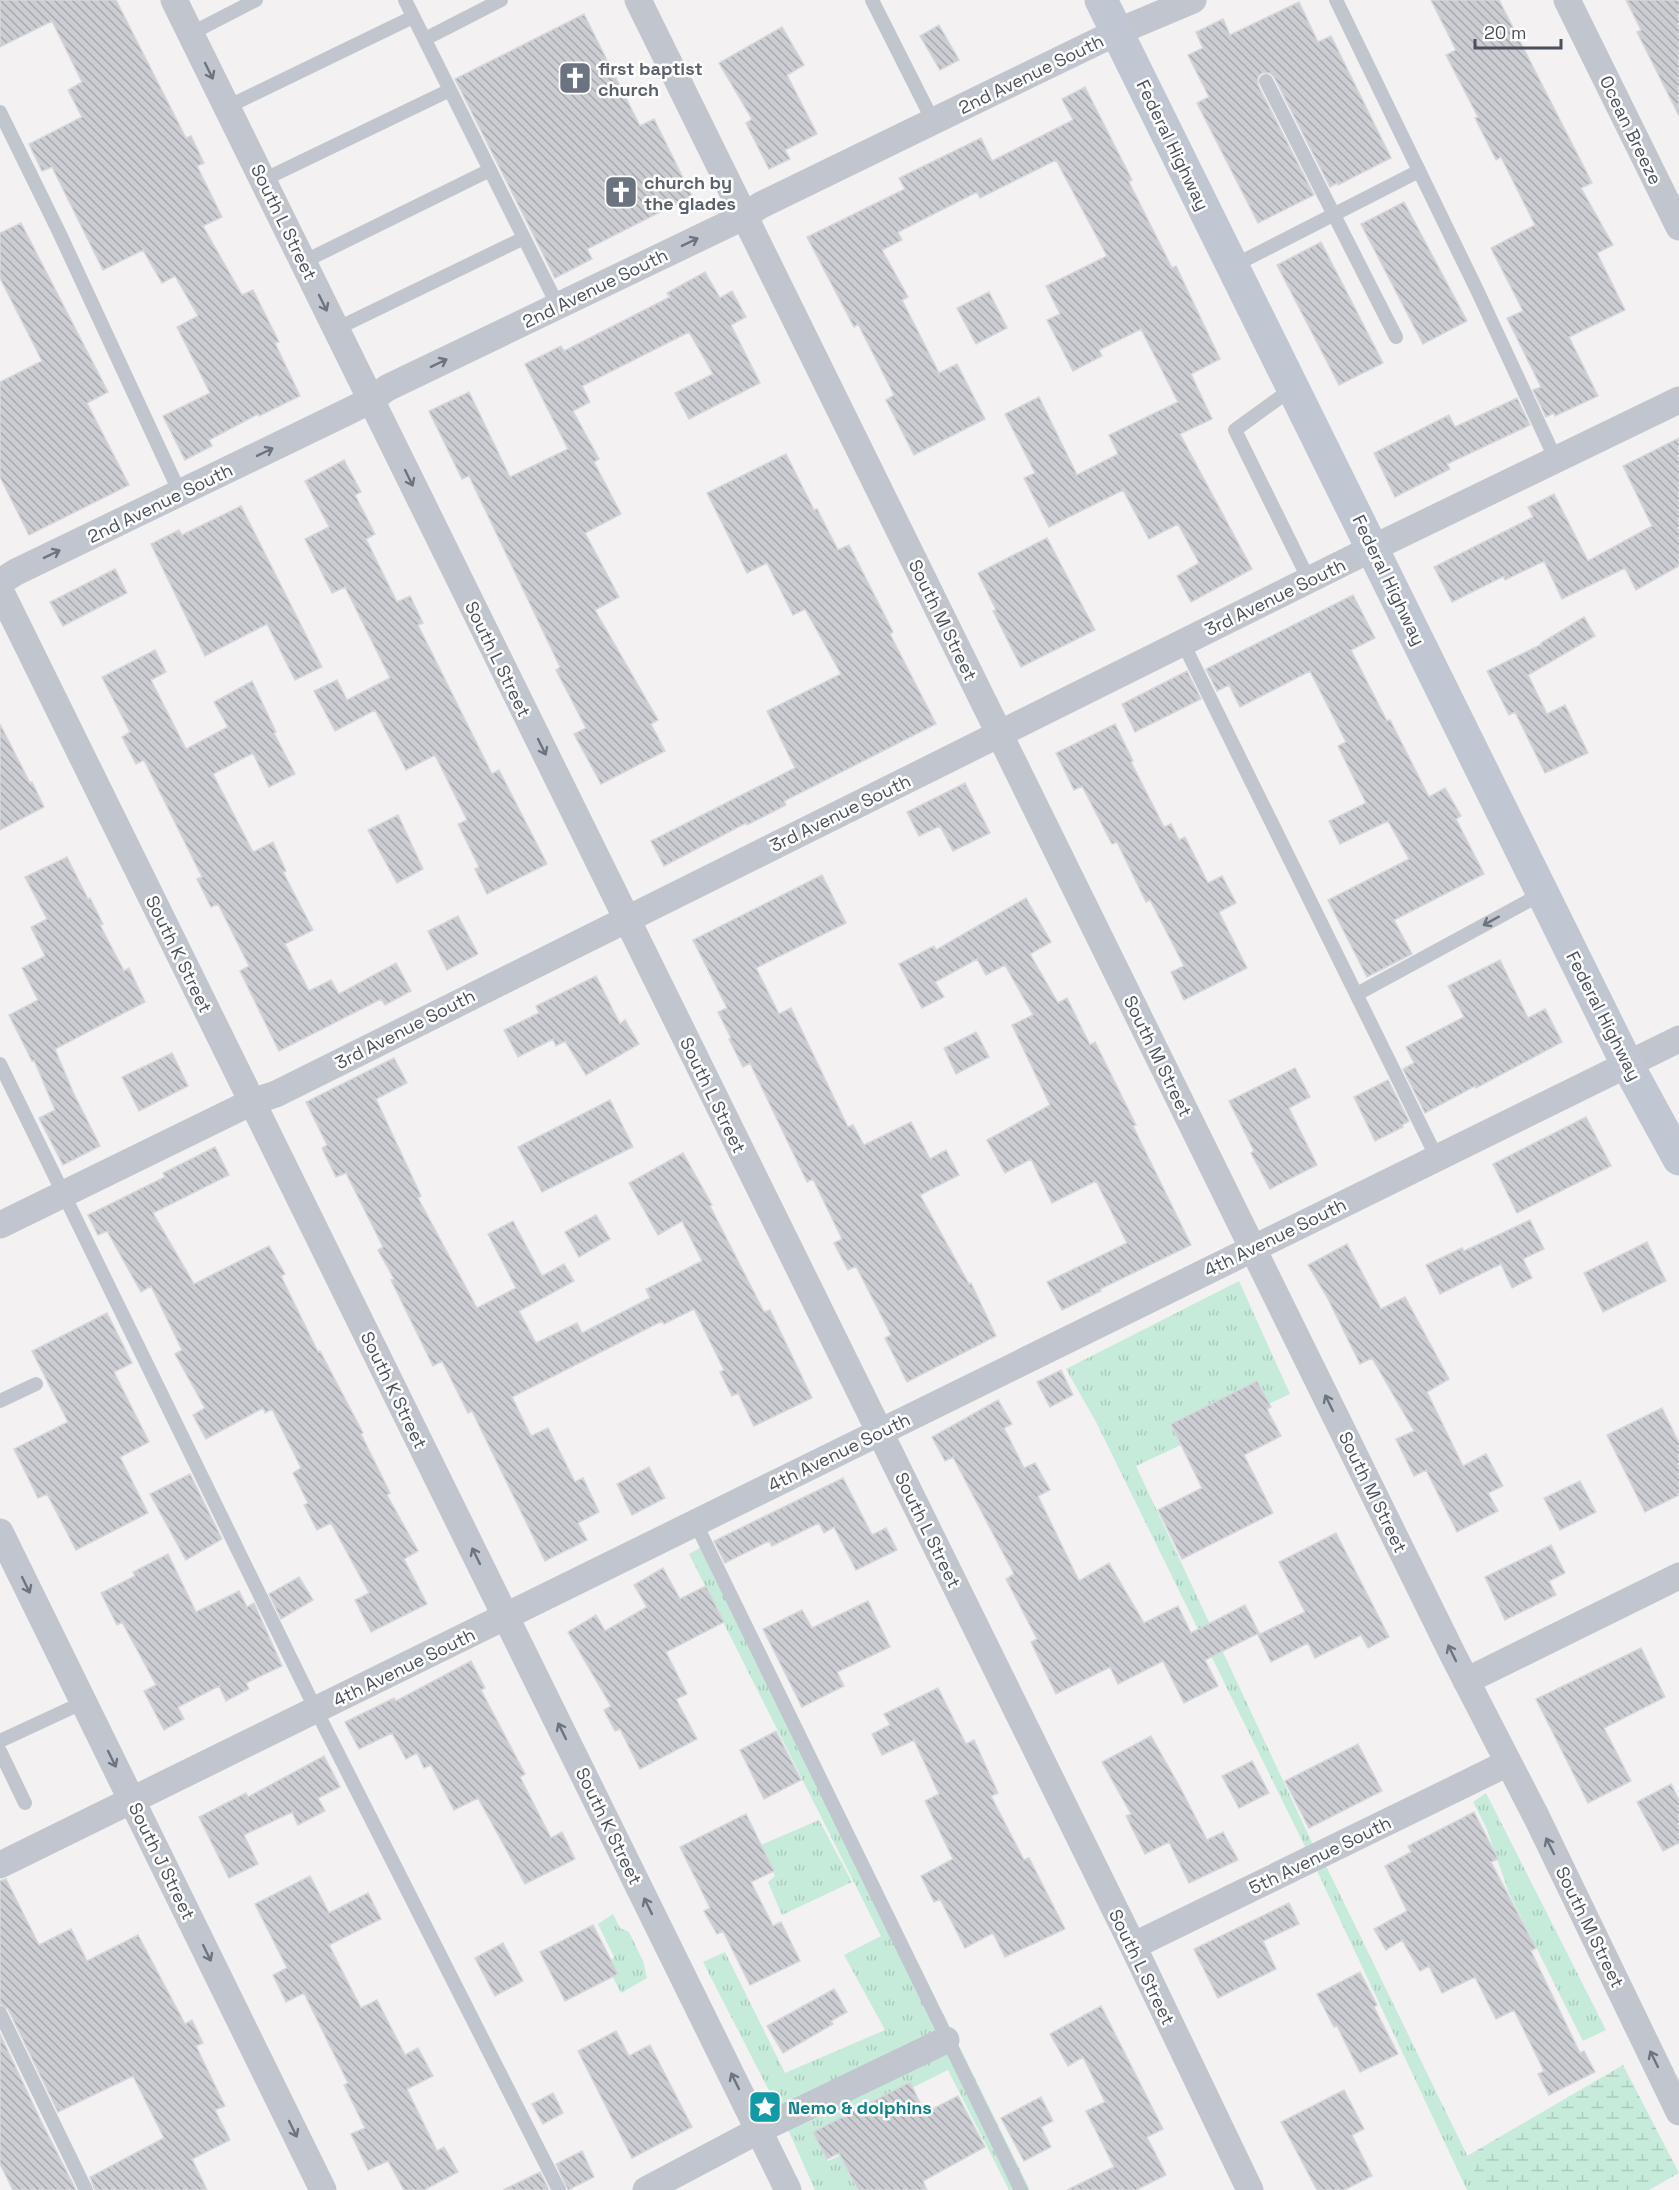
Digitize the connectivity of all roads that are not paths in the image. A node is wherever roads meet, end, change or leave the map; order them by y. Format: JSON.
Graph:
{"nodes":[{"id":1,"x":174,"y":0,"type":"edge"},
{"id":2,"x":256,"y":0,"type":"edge"},
{"id":3,"x":405,"y":0,"type":"edge"},
{"id":4,"x":501,"y":0,"type":"edge"},
{"id":5,"x":638,"y":0,"type":"edge"},
{"id":6,"x":872,"y":0,"type":"edge"},
{"id":7,"x":1101,"y":0,"type":"edge"},
{"id":8,"x":1336,"y":0,"type":"edge"},
{"id":9,"x":1567,"y":0,"type":"edge"},
{"id":10,"x":1188,"y":1,"type":"edge"},
{"id":11,"x":413,"y":17,"type":"junction"},
{"id":12,"x":1117,"y":32,"type":"junction"},
{"id":13,"x":190,"y":34,"type":"junction"},
{"id":14,"x":425,"y":39,"type":"junction"},
{"id":15,"x":1266,"y":81,"type":"dead end"},
{"id":16,"x":450,"y":90,"type":"junction"},
{"id":17,"x":227,"y":108,"type":"junction"},
{"id":18,"x":0,"y":112,"type":"edge"},
{"id":19,"x":933,"y":122,"type":"junction"},
{"id":20,"x":490,"y":170,"type":"junction"},
{"id":21,"x":1419,"y":171,"type":"junction"},
{"id":22,"x":262,"y":180,"type":"junction"},
{"id":23,"x":1333,"y":214,"type":"junction"},
{"id":24,"x":743,"y":217,"type":"junction"},
{"id":25,"x":1679,"y":227,"type":"edge"},
{"id":26,"x":524,"y":238,"type":"junction"},
{"id":27,"x":303,"y":262,"type":"junction"},
{"id":28,"x":1233,"y":266,"type":"junction"},
{"id":29,"x":558,"y":306,"type":"junction"},
{"id":30,"x":336,"y":329,"type":"junction"},
{"id":31,"x":1396,"y":338,"type":"dead end"},
{"id":32,"x":1293,"y":388,"type":"junction"},
{"id":33,"x":371,"y":400,"type":"junction"},
{"id":34,"x":1679,"y":400,"type":"edge"},
{"id":35,"x":1556,"y":460,"type":"junction"},
{"id":36,"x":180,"y":493,"type":"junction"},
{"id":37,"x":1373,"y":548,"type":"junction"},
{"id":38,"x":1309,"y":580,"type":"junction"},
{"id":39,"x":0,"y":582,"type":"edge"},
{"id":40,"x":0,"y":590,"type":"edge"},
{"id":41,"x":1183,"y":643,"type":"junction"},
{"id":42,"x":1000,"y":734,"type":"junction"},
{"id":43,"x":1543,"y":893,"type":"junction"},
{"id":44,"x":626,"y":919,"type":"junction"},
{"id":45,"x":1357,"y":994,"type":"junction"},
{"id":46,"x":1679,"y":1039,"type":"edge"},
{"id":47,"x":0,"y":1064,"type":"edge"},
{"id":48,"x":1627,"y":1064,"type":"junction"},
{"id":49,"x":252,"y":1102,"type":"junction"},
{"id":50,"x":1437,"y":1158,"type":"junction"},
{"id":51,"x":1679,"y":1159,"type":"edge"},
{"id":52,"x":64,"y":1195,"type":"junction"},
{"id":53,"x":0,"y":1225,"type":"edge"},
{"id":54,"x":1253,"y":1248,"type":"junction"},
{"id":55,"x":36,"y":1384,"type":"dead end"},
{"id":56,"x":0,"y":1401,"type":"edge"},
{"id":57,"x":879,"y":1432,"type":"junction"},
{"id":58,"x":695,"y":1522,"type":"junction"},
{"id":59,"x":0,"y":1532,"type":"edge"},
{"id":60,"x":1676,"y":1584,"type":"edge"},
{"id":61,"x":506,"y":1617,"type":"junction"},
{"id":62,"x":1466,"y":1681,"type":"junction"},
{"id":63,"x":84,"y":1702,"type":"junction"},
{"id":64,"x":316,"y":1710,"type":"junction"},
{"id":65,"x":0,"y":1741,"type":"edge"},
{"id":66,"x":0,"y":1751,"type":"edge"},
{"id":67,"x":1508,"y":1763,"type":"junction"},
{"id":68,"x":132,"y":1800,"type":"junction"},
{"id":69,"x":25,"y":1803,"type":"dead end"},
{"id":70,"x":0,"y":1865,"type":"edge"},
{"id":71,"x":1133,"y":1946,"type":"junction"},
{"id":72,"x":0,"y":2013,"type":"edge"},
{"id":73,"x":946,"y":2040,"type":"junction"},
{"id":74,"x":1679,"y":2112,"type":"edge"},
{"id":75,"x":759,"y":2130,"type":"junction"},
{"id":76,"x":86,"y":2190,"type":"edge"},
{"id":77,"x":323,"y":2190,"type":"edge"},
{"id":78,"x":559,"y":2190,"type":"edge"},
{"id":79,"x":646,"y":2190,"type":"edge"},
{"id":80,"x":788,"y":2190,"type":"edge"},
{"id":81,"x":1021,"y":2190,"type":"edge"},
{"id":82,"x":1250,"y":2190,"type":"edge"}],
"edges":[{"from":1,"to":13,"type":"street","name":"South L Street"},
{"from":2,"to":13,"type":"lane"},
{"from":3,"to":11,"type":"lane"},
{"from":4,"to":14,"type":"lane"},
{"from":5,"to":24,"type":"street","name":"South M Street"},
{"from":6,"to":19,"type":"lane"},
{"from":7,"to":12,"type":"main road","name":"Federal Highway"},
{"from":8,"to":21,"type":"lane"},
{"from":9,"to":25,"type":"street","name":"Ocean Breeze"},
{"from":10,"to":12,"type":"street","name":"2nd Avenue South"},
{"from":11,"to":14,"type":"lane"},
{"from":11,"to":17,"type":"lane"},
{"from":12,"to":19,"type":"street","name":"2nd Avenue South"},
{"from":12,"to":28,"type":"main road","name":"Federal Highway"},
{"from":13,"to":17,"type":"street","name":"South L Street","one_way":true},
{"from":14,"to":16,"type":"lane"},
{"from":15,"to":23,"type":"lane"},
{"from":16,"to":20,"type":"lane"},
{"from":16,"to":22,"type":"lane"},
{"from":17,"to":22,"type":"street","name":"South L Street"},
{"from":18,"to":36,"type":"lane"},
{"from":19,"to":24,"type":"street","name":"2nd Avenue South"},
{"from":20,"to":26,"type":"lane"},
{"from":20,"to":27,"type":"lane"},
{"from":21,"to":23,"type":"lane"},
{"from":21,"to":35,"type":"lane"},
{"from":22,"to":27,"type":"street","name":"South L Street"},
{"from":23,"to":28,"type":"lane"},
{"from":23,"to":31,"type":"lane"},
{"from":29,"to":24,"type":"street","name":"2nd Avenue South","one_way":true},
{"from":24,"to":42,"type":"street","name":"South M Street"},
{"from":26,"to":29,"type":"lane"},
{"from":26,"to":30,"type":"lane"},
{"from":27,"to":30,"type":"street","name":"South L Street","one_way":true},
{"from":28,"to":32,"type":"main road","name":"Federal Highway"},
{"from":33,"to":29,"type":"street","name":"2nd Avenue South","one_way":true},
{"from":30,"to":33,"type":"street","name":"South L Street"},
{"from":32,"to":37,"type":"main road","name":"Federal Highway"},
{"from":32,"to":38,"type":"lane"},
{"from":36,"to":33,"type":"street","name":"2nd Avenue South","one_way":true},
{"from":33,"to":44,"type":"street","name":"South L Street","one_way":true},
{"from":34,"to":35,"type":"street","name":"3rd Avenue South"},
{"from":35,"to":37,"type":"street","name":"3rd Avenue South"},
{"from":39,"to":36,"type":"street","name":"2nd Avenue South","one_way":true},
{"from":37,"to":38,"type":"street","name":"3rd Avenue South"},
{"from":37,"to":43,"type":"main road","name":"Federal Highway"},
{"from":38,"to":41,"type":"street","name":"3rd Avenue South"},
{"from":40,"to":49,"type":"street","name":"South K Street"},
{"from":41,"to":42,"type":"street","name":"3rd Avenue South"},
{"from":41,"to":45,"type":"lane"},
{"from":42,"to":44,"type":"street","name":"3rd Avenue South"},
{"from":42,"to":54,"type":"street","name":"South M Street"},
{"from":43,"to":45,"type":"lane","one_way":true},
{"from":43,"to":48,"type":"main road","name":"Federal Highway"},
{"from":44,"to":49,"type":"street","name":"3rd Avenue South"},
{"from":44,"to":57,"type":"street","name":"South L Street"},
{"from":45,"to":50,"type":"lane"},
{"from":46,"to":48,"type":"street","name":"4th Avenue South"},
{"from":47,"to":52,"type":"lane"},
{"from":48,"to":50,"type":"street","name":"4th Avenue South"},
{"from":48,"to":51,"type":"main road","name":"Federal Highway"},
{"from":49,"to":52,"type":"street","name":"3rd Avenue South"},
{"from":61,"to":49,"type":"street","name":"South K Street","one_way":true},
{"from":50,"to":54,"type":"street","name":"4th Avenue South"},
{"from":52,"to":53,"type":"street","name":"3rd Avenue South"},
{"from":52,"to":64,"type":"lane"},
{"from":54,"to":57,"type":"street","name":"4th Avenue South"},
{"from":62,"to":54,"type":"street","name":"South M Street","one_way":true},
{"from":55,"to":56,"type":"lane"},
{"from":57,"to":58,"type":"street","name":"4th Avenue South"},
{"from":57,"to":71,"type":"street","name":"South L Street"},
{"from":58,"to":61,"type":"street","name":"4th Avenue South"},
{"from":58,"to":73,"type":"lane"},
{"from":59,"to":63,"type":"street","name":"South J Street","one_way":true},
{"from":60,"to":62,"type":"street"},
{"from":61,"to":64,"type":"street","name":"4th Avenue South"},
{"from":75,"to":61,"type":"street","name":"South K Street","one_way":true},
{"from":62,"to":67,"type":"street","name":"South M Street"},
{"from":63,"to":65,"type":"lane"},
{"from":63,"to":68,"type":"street","name":"South J Street","one_way":true},
{"from":64,"to":68,"type":"street","name":"4th Avenue South"},
{"from":64,"to":78,"type":"lane"},
{"from":66,"to":69,"type":"lane"},
{"from":67,"to":71,"type":"street","name":"5th Avenue South"},
{"from":74,"to":67,"type":"street","name":"South M Street","one_way":true},
{"from":68,"to":70,"type":"street","name":"4th Avenue South"},
{"from":68,"to":77,"type":"street","name":"South J Street","one_way":true},
{"from":71,"to":82,"type":"street","name":"South L Street"},
{"from":72,"to":76,"type":"lane"},
{"from":73,"to":75,"type":"street"},
{"from":73,"to":81,"type":"lane"},
{"from":75,"to":79,"type":"street"},
{"from":75,"to":80,"type":"street","name":"South K Street"}]}
